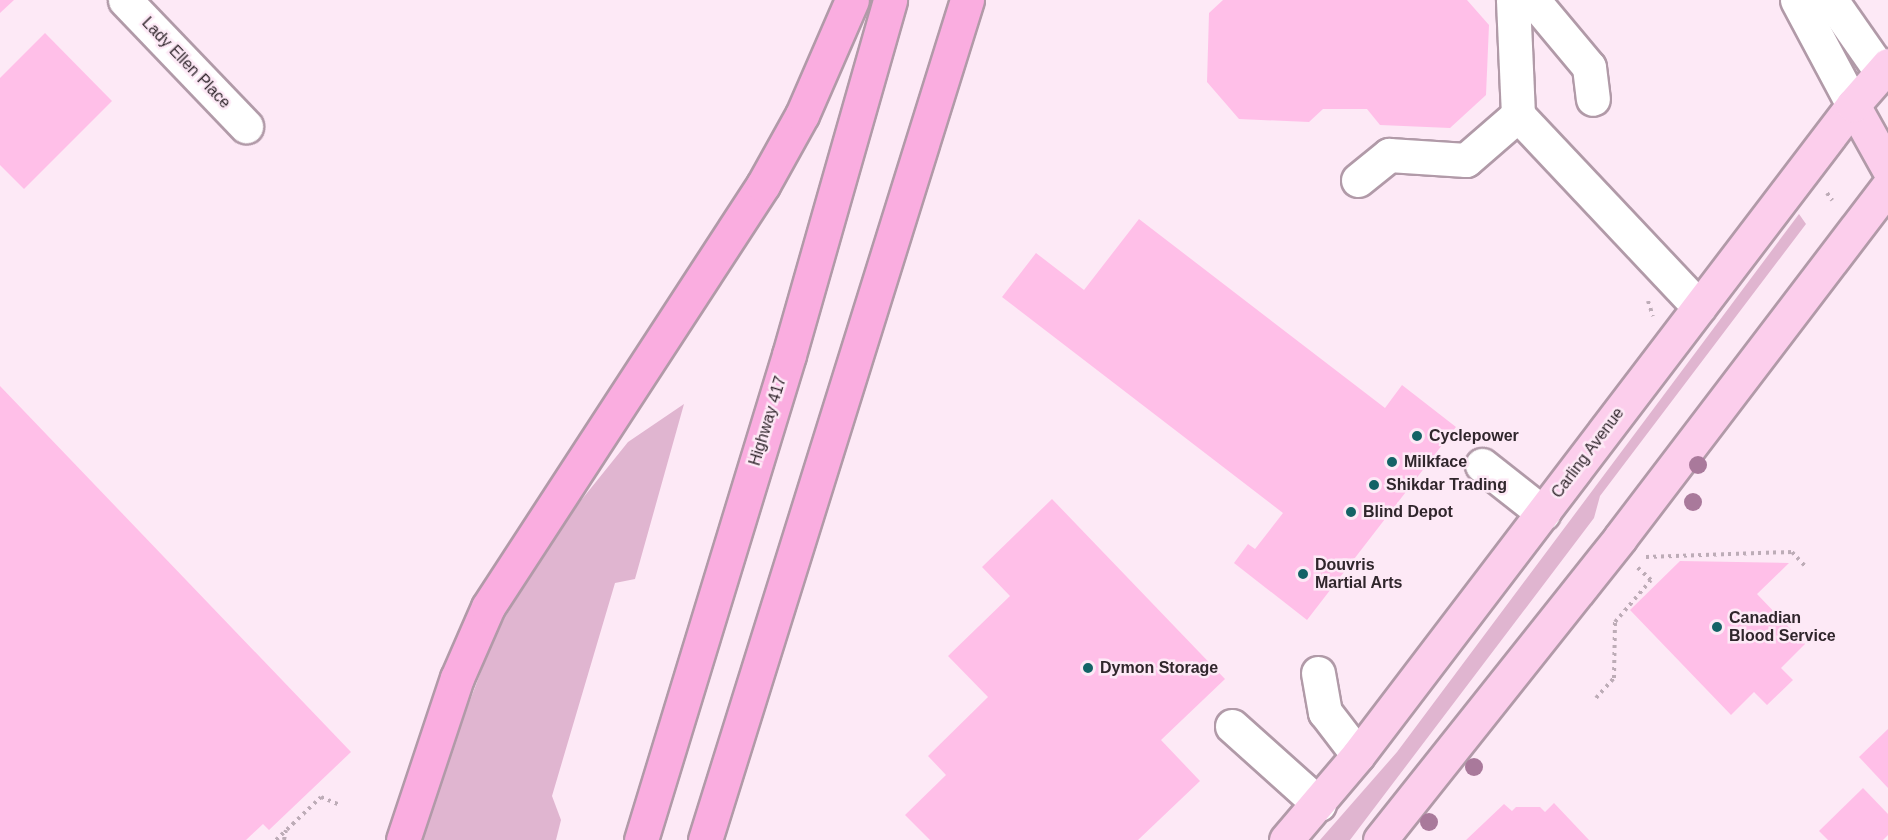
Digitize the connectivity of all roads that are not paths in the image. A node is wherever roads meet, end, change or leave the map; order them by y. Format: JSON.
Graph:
{"nodes":[{"id":1,"x":125,"y":0,"type":"edge"},
{"id":2,"x":852,"y":0,"type":"edge"},
{"id":3,"x":890,"y":0,"type":"edge"},
{"id":4,"x":967,"y":0,"type":"edge"},
{"id":5,"x":1513,"y":0,"type":"edge"},
{"id":6,"x":1533,"y":0,"type":"edge"},
{"id":7,"x":1797,"y":0,"type":"edge"},
{"id":8,"x":1831,"y":0,"type":"edge"},
{"id":9,"x":1886,"y":74,"type":"edge"},
{"id":10,"x":1593,"y":99,"type":"dead end"},
{"id":11,"x":1853,"y":105,"type":"junction"},
{"id":12,"x":1518,"y":115,"type":"junction"},
{"id":13,"x":246,"y":126,"type":"dead end"},
{"id":14,"x":1888,"y":168,"type":"edge"},
{"id":15,"x":1358,"y":180,"type":"dead end"},
{"id":16,"x":1888,"y":186,"type":"edge"},
{"id":17,"x":1699,"y":307,"type":"junction"},
{"id":18,"x":1482,"y":465,"type":"dead end"},
{"id":19,"x":1543,"y":513,"type":"junction"},
{"id":20,"x":1318,"y":673,"type":"dead end"},
{"id":21,"x":1232,"y":726,"type":"dead end"},
{"id":22,"x":1359,"y":755,"type":"junction"},
{"id":23,"x":1318,"y":804,"type":"junction"},
{"id":24,"x":403,"y":840,"type":"edge"},
{"id":25,"x":641,"y":840,"type":"edge"},
{"id":26,"x":705,"y":840,"type":"edge"},
{"id":27,"x":1286,"y":840,"type":"edge"},
{"id":28,"x":1380,"y":840,"type":"edge"}],
"edges":[{"from":1,"to":13,"type":"street","name":"Lady Ellen Place"},
{"from":2,"to":24,"type":"highway"},
{"from":3,"to":25,"type":"highway","name":"Highway 417"},
{"from":4,"to":26,"type":"highway"},
{"from":5,"to":12,"type":"street"},
{"from":6,"to":10,"type":"street"},
{"from":7,"to":11,"type":"street"},
{"from":8,"to":9,"type":"street"},
{"from":9,"to":11,"type":"main road","name":"Carling Avenue"},
{"from":11,"to":14,"type":"main road"},
{"from":11,"to":17,"type":"main road","name":"Carling Avenue"},
{"from":12,"to":15,"type":"street"},
{"from":12,"to":17,"type":"street"},
{"from":16,"to":28,"type":"main road"},
{"from":17,"to":19,"type":"main road","name":"Carling Avenue"},
{"from":18,"to":19,"type":"street"},
{"from":19,"to":22,"type":"main road","name":"Carling Avenue"},
{"from":20,"to":22,"type":"street"},
{"from":21,"to":23,"type":"street"},
{"from":22,"to":23,"type":"main road","name":"Carling Avenue"},
{"from":23,"to":27,"type":"main road","name":"Carling Avenue"}]}
